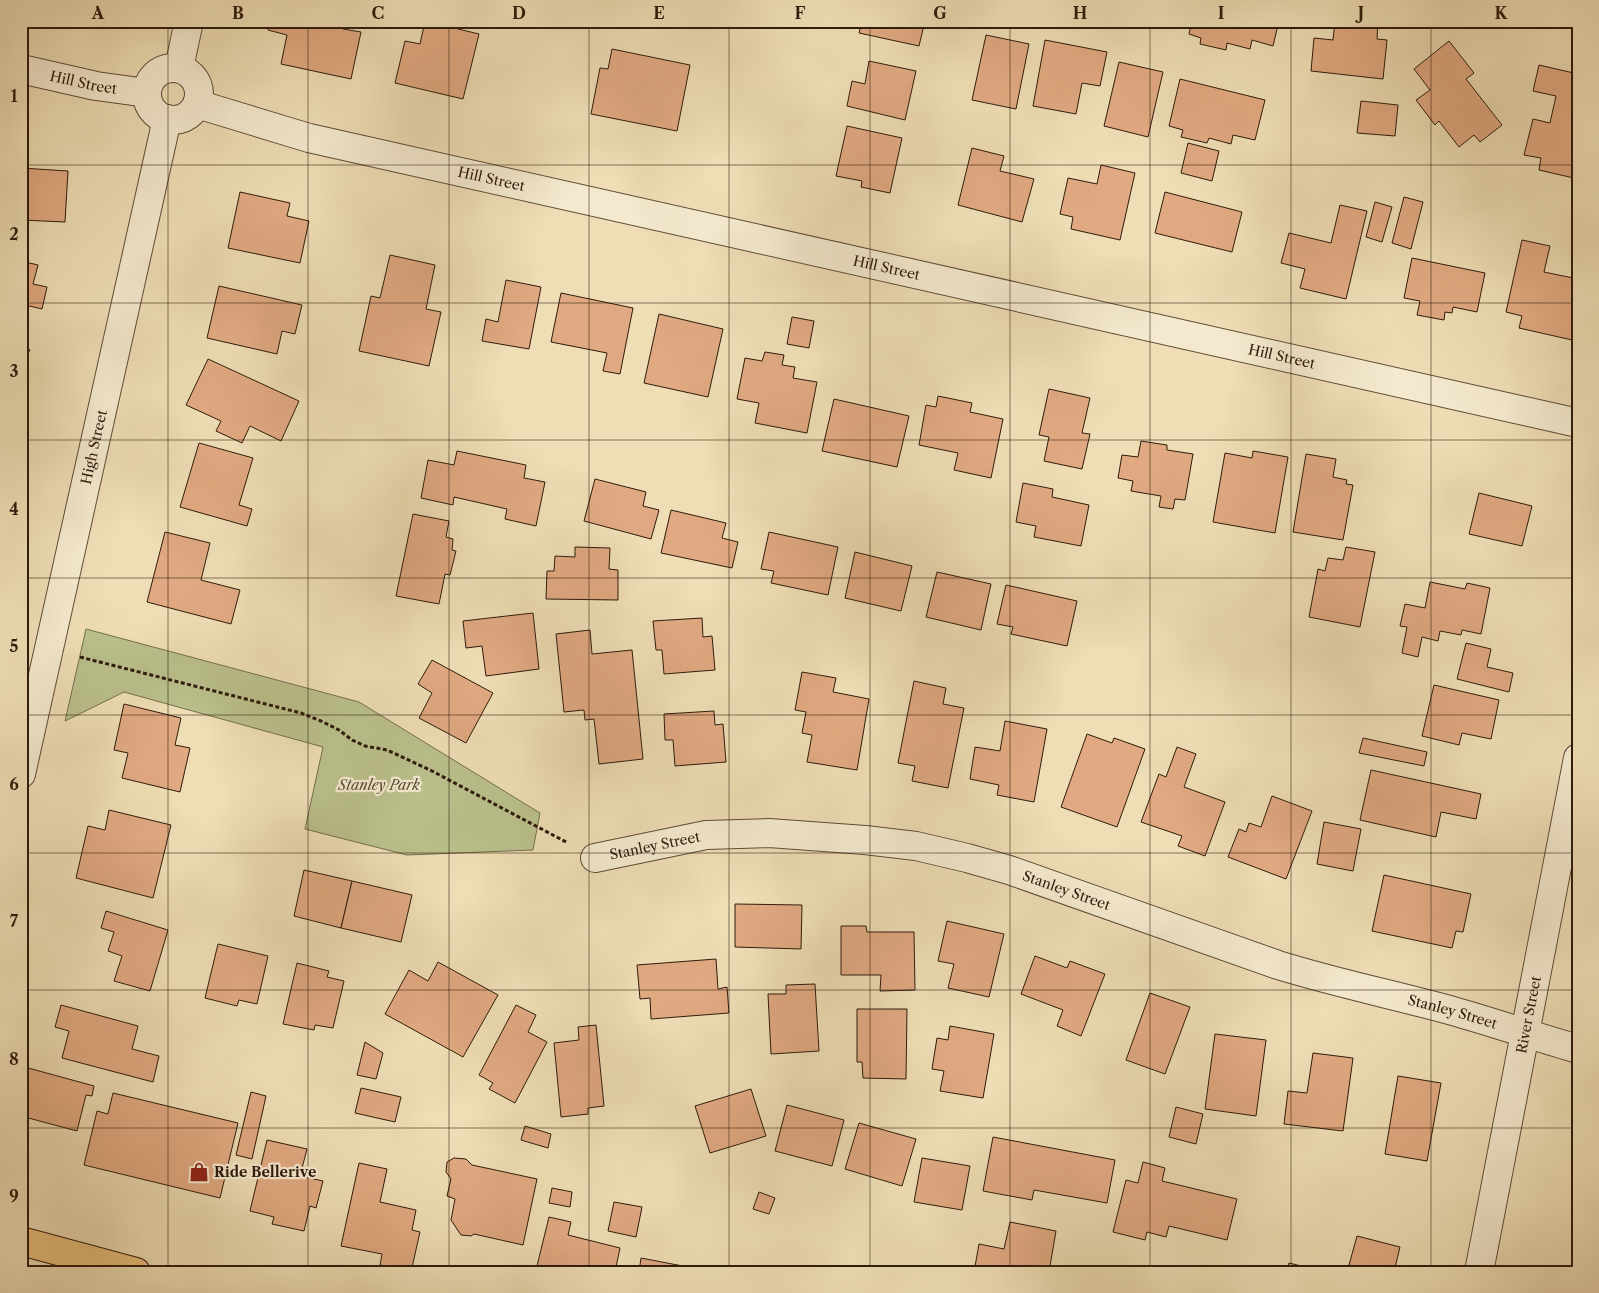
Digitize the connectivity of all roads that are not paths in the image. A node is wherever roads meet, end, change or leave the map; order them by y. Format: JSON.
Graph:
{"nodes":[{"id":1,"x":189,"y":21,"type":"edge"},
{"id":2,"x":179,"y":68,"type":"junction"},
{"id":3,"x":21,"y":69,"type":"edge"},
{"id":4,"x":147,"y":93,"type":"junction"},
{"id":5,"x":197,"y":104,"type":"junction"},
{"id":6,"x":167,"y":120,"type":"junction"},
{"id":7,"x":1578,"y":423,"type":"edge"},
{"id":8,"x":1578,"y":758,"type":"edge"},
{"id":9,"x":21,"y":774,"type":"edge"},
{"id":10,"x":594,"y":858,"type":"road end"},
{"id":11,"x":1525,"y":1034,"type":"junction"},
{"id":12,"x":1578,"y":1049,"type":"edge"},
{"id":13,"x":21,"y":1241,"type":"edge"},
{"id":14,"x":136,"y":1272,"type":"edge"},
{"id":15,"x":1479,"y":1272,"type":"edge"}],
"edges":[{"from":1,"to":2,"type":"street"},
{"from":2,"to":4,"type":"street"},
{"from":2,"to":5,"type":"street"},
{"from":3,"to":4,"type":"street","name":"Hill Street"},
{"from":4,"to":6,"type":"street"},
{"from":5,"to":6,"type":"street"},
{"from":5,"to":7,"type":"street","name":"Hill Street"},
{"from":6,"to":9,"type":"street","name":"High Street"},
{"from":8,"to":11,"type":"street","name":"River Street"},
{"from":10,"to":11,"type":"street","name":"Stanley Street"},
{"from":11,"to":12,"type":"street","name":"Stanley Street"},
{"from":11,"to":15,"type":"street","name":"River Street"},
{"from":13,"to":14,"type":"main road"}]}
